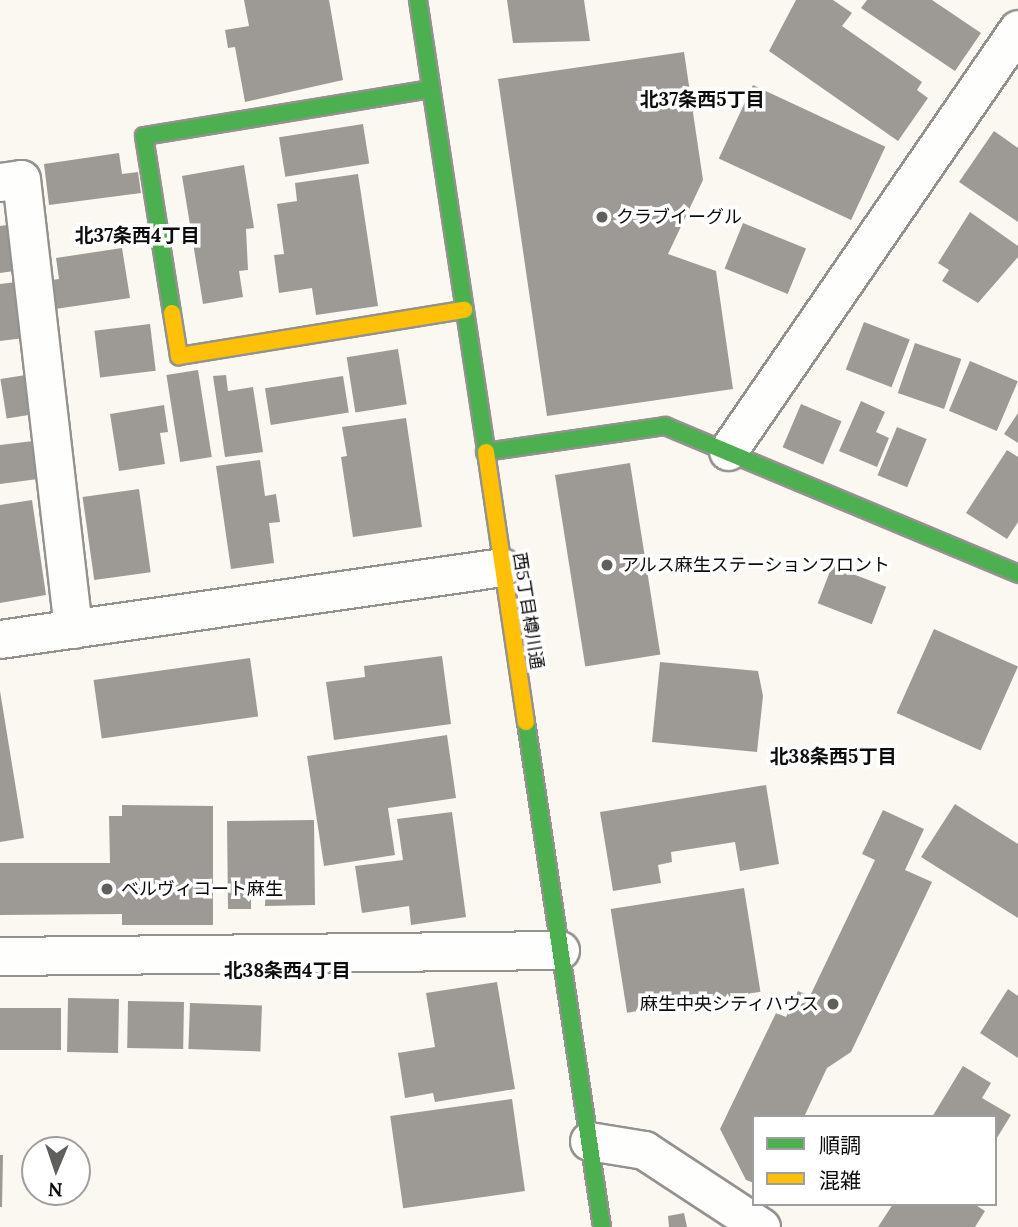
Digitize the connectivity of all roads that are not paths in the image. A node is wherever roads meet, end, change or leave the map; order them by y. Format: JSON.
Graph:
{"nodes":[{"id":1,"x":418,"y":0,"type":"edge"},
{"id":2,"x":1018,"y":29,"type":"edge"},
{"id":3,"x":431,"y":89,"type":"junction"},
{"id":4,"x":0,"y":182,"type":"edge"},
{"id":5,"x":464,"y":310,"type":"junction"},
{"id":6,"x":728,"y":451,"type":"junction"},
{"id":7,"x":485,"y":452,"type":"junction"},
{"id":8,"x":502,"y":567,"type":"junction"},
{"id":9,"x":1016,"y":569,"type":"edge"},
{"id":10,"x":73,"y":629,"type":"junction"},
{"id":11,"x":0,"y":639,"type":"edge"},
{"id":12,"x":560,"y":950,"type":"junction"},
{"id":13,"x":0,"y":956,"type":"edge"},
{"id":14,"x":589,"y":1141,"type":"junction"},
{"id":15,"x":602,"y":1227,"type":"edge"},
{"id":16,"x":761,"y":1227,"type":"edge"}],
"edges":[{"from":1,"to":3,"type":"street","name":"西5丁目樽川通"},
{"from":2,"to":6,"type":"street"},
{"from":3,"to":5,"type":"street","name":"西5丁目樽川通"},
{"from":3,"to":5,"type":"street"},
{"from":4,"to":10,"type":"street"},
{"from":5,"to":7,"type":"street","name":"西5丁目樽川通"},
{"from":6,"to":7,"type":"street"},
{"from":6,"to":9,"type":"street"},
{"from":7,"to":8,"type":"street","name":"西5丁目樽川通"},
{"from":8,"to":10,"type":"street"},
{"from":8,"to":12,"type":"street","name":"西5丁目樽川通"},
{"from":10,"to":11,"type":"street"},
{"from":12,"to":13,"type":"street"},
{"from":12,"to":14,"type":"street","name":"西5丁目樽川通"},
{"from":14,"to":15,"type":"street","name":"西5丁目樽川通"},
{"from":14,"to":16,"type":"street"}]}
